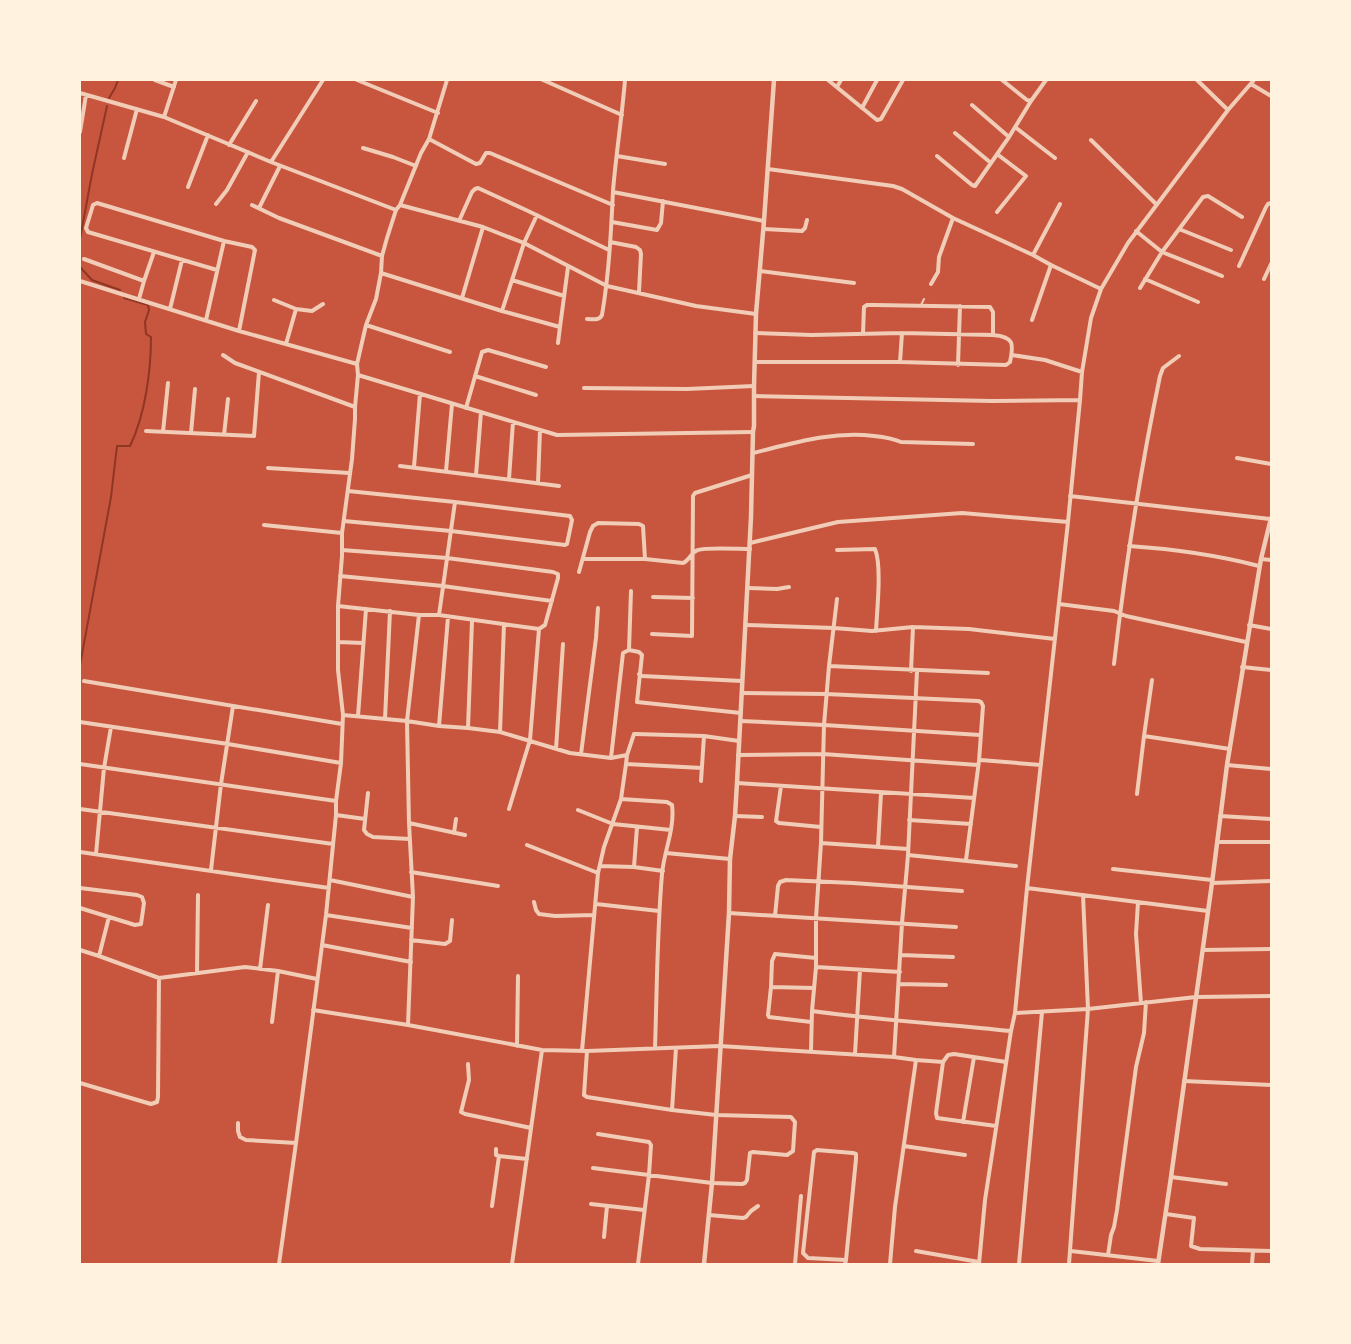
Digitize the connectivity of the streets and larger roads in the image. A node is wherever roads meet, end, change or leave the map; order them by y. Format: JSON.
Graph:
{"nodes":[{"id":1,"x":155,"y":80,"type":"edge"},
{"id":2,"x":176,"y":80,"type":"edge"},
{"id":3,"x":323,"y":80,"type":"edge"},
{"id":4,"x":357,"y":80,"type":"edge"},
{"id":5,"x":447,"y":80,"type":"edge"},
{"id":6,"x":543,"y":80,"type":"edge"},
{"id":7,"x":625,"y":80,"type":"edge"},
{"id":8,"x":774,"y":80,"type":"edge"},
{"id":9,"x":828,"y":80,"type":"edge"},
{"id":10,"x":841,"y":80,"type":"edge"},
{"id":11,"x":877,"y":80,"type":"edge"},
{"id":12,"x":903,"y":80,"type":"edge"},
{"id":13,"x":1002,"y":80,"type":"edge"},
{"id":14,"x":1046,"y":80,"type":"edge"},
{"id":15,"x":1197,"y":80,"type":"edge"},
{"id":16,"x":1252,"y":82,"type":"edge"},
{"id":17,"x":174,"y":87,"type":"junction"},
{"id":18,"x":837,"y":87,"type":"junction"},
{"id":19,"x":80,"y":93,"type":"edge"},
{"id":20,"x":86,"y":95,"type":"junction"},
{"id":21,"x":1271,"y":96,"type":"edge"},
{"id":22,"x":256,"y":101,"type":"dead end"},
{"id":23,"x":1031,"y":102,"type":"junction"},
{"id":24,"x":972,"y":105,"type":"dead end"},
{"id":25,"x":862,"y":108,"type":"junction"},
{"id":26,"x":137,"y":109,"type":"junction"},
{"id":27,"x":1228,"y":110,"type":"junction"},
{"id":28,"x":438,"y":112,"type":"junction"},
{"id":29,"x":622,"y":115,"type":"junction"},
{"id":30,"x":164,"y":117,"type":"junction"},
{"id":31,"x":1016,"y":127,"type":"junction"},
{"id":32,"x":80,"y":132,"type":"edge"},
{"id":33,"x":955,"y":133,"type":"dead end"},
{"id":34,"x":208,"y":135,"type":"junction"},
{"id":35,"x":1009,"y":137,"type":"junction"},
{"id":36,"x":429,"y":139,"type":"junction"},
{"id":37,"x":1091,"y":140,"type":"dead end"},
{"id":38,"x":229,"y":145,"type":"junction"},
{"id":39,"x":363,"y":148,"type":"dead end"},
{"id":40,"x":248,"y":152,"type":"junction"},
{"id":41,"x":997,"y":154,"type":"junction"},
{"id":42,"x":618,"y":156,"type":"junction"},
{"id":43,"x":937,"y":156,"type":"dead end"},
{"id":44,"x":124,"y":158,"type":"dead end"},
{"id":45,"x":1055,"y":158,"type":"dead end"},
{"id":46,"x":271,"y":162,"type":"junction"},
{"id":47,"x":991,"y":163,"type":"junction"},
{"id":48,"x":665,"y":164,"type":"dead end"},
{"id":49,"x":280,"y":166,"type":"junction"},
{"id":50,"x":416,"y":166,"type":"junction"},
{"id":51,"x":768,"y":168,"type":"junction"},
{"id":52,"x":188,"y":187,"type":"dead end"},
{"id":53,"x":613,"y":192,"type":"junction"},
{"id":54,"x":663,"y":201,"type":"junction"},
{"id":55,"x":1271,"y":203,"type":"edge"},
{"id":56,"x":216,"y":204,"type":"dead end"},
{"id":57,"x":1060,"y":204,"type":"dead end"},
{"id":58,"x":1156,"y":204,"type":"junction"},
{"id":59,"x":252,"y":205,"type":"dead end"},
{"id":60,"x":400,"y":205,"type":"junction"},
{"id":61,"x":613,"y":205,"type":"junction"},
{"id":62,"x":258,"y":208,"type":"junction"},
{"id":63,"x":396,"y":210,"type":"junction"},
{"id":64,"x":997,"y":212,"type":"dead end"},
{"id":65,"x":537,"y":215,"type":"junction"},
{"id":66,"x":1242,"y":217,"type":"dead end"},
{"id":67,"x":953,"y":218,"type":"junction"},
{"id":68,"x":459,"y":220,"type":"junction"},
{"id":69,"x":807,"y":220,"type":"dead end"},
{"id":70,"x":764,"y":221,"type":"junction"},
{"id":71,"x":612,"y":222,"type":"junction"},
{"id":72,"x":482,"y":227,"type":"junction"},
{"id":73,"x":1179,"y":228,"type":"junction"},
{"id":74,"x":764,"y":229,"type":"junction"},
{"id":75,"x":1136,"y":231,"type":"junction"},
{"id":76,"x":224,"y":241,"type":"junction"},
{"id":77,"x":610,"y":242,"type":"junction"},
{"id":78,"x":524,"y":243,"type":"junction"},
{"id":79,"x":609,"y":250,"type":"junction"},
{"id":80,"x":1231,"y":250,"type":"dead end"},
{"id":81,"x":154,"y":252,"type":"junction"},
{"id":82,"x":1162,"y":252,"type":"junction"},
{"id":83,"x":1033,"y":255,"type":"junction"},
{"id":84,"x":382,"y":256,"type":"junction"},
{"id":85,"x":84,"y":259,"type":"dead end"},
{"id":86,"x":182,"y":260,"type":"junction"},
{"id":87,"x":1271,"y":264,"type":"edge"},
{"id":88,"x":1051,"y":265,"type":"junction"},
{"id":89,"x":1239,"y":266,"type":"dead end"},
{"id":90,"x":568,"y":267,"type":"junction"},
{"id":91,"x":217,"y":270,"type":"junction"},
{"id":92,"x":760,"y":271,"type":"junction"},
{"id":93,"x":381,"y":272,"type":"junction"},
{"id":94,"x":1222,"y":276,"type":"dead end"},
{"id":95,"x":1145,"y":279,"type":"junction"},
{"id":96,"x":1264,"y":279,"type":"dead end"},
{"id":97,"x":512,"y":280,"type":"junction"},
{"id":98,"x":80,"y":281,"type":"edge"},
{"id":99,"x":144,"y":281,"type":"junction"},
{"id":100,"x":854,"y":283,"type":"dead end"},
{"id":101,"x":931,"y":284,"type":"dead end"},
{"id":102,"x":607,"y":286,"type":"junction"},
{"id":103,"x":1140,"y":288,"type":"dead end"},
{"id":104,"x":1101,"y":290,"type":"junction"},
{"id":105,"x":639,"y":292,"type":"junction"},
{"id":106,"x":564,"y":296,"type":"junction"},
{"id":107,"x":462,"y":298,"type":"junction"},
{"id":108,"x":140,"y":299,"type":"junction"},
{"id":109,"x":274,"y":300,"type":"dead end"},
{"id":110,"x":1198,"y":302,"type":"dead end"},
{"id":111,"x":323,"y":304,"type":"dead end"},
{"id":112,"x":960,"y":306,"type":"junction"},
{"id":113,"x":296,"y":308,"type":"junction"},
{"id":114,"x":170,"y":309,"type":"junction"},
{"id":115,"x":502,"y":311,"type":"junction"},
{"id":116,"x":756,"y":314,"type":"junction"},
{"id":117,"x":587,"y":319,"type":"dead end"},
{"id":118,"x":206,"y":320,"type":"junction"},
{"id":119,"x":1032,"y":320,"type":"dead end"},
{"id":120,"x":366,"y":325,"type":"junction"},
{"id":121,"x":560,"y":327,"type":"junction"},
{"id":122,"x":239,"y":331,"type":"junction"},
{"id":123,"x":755,"y":333,"type":"junction"},
{"id":124,"x":902,"y":333,"type":"junction"},
{"id":125,"x":863,"y":334,"type":"junction"},
{"id":126,"x":959,"y":335,"type":"junction"},
{"id":127,"x":993,"y":335,"type":"junction"},
{"id":128,"x":558,"y":343,"type":"dead end"},
{"id":129,"x":286,"y":344,"type":"junction"},
{"id":130,"x":450,"y":352,"type":"dead end"},
{"id":131,"x":1012,"y":354,"type":"junction"},
{"id":132,"x":223,"y":355,"type":"dead end"},
{"id":133,"x":1179,"y":356,"type":"dead end"},
{"id":134,"x":755,"y":362,"type":"junction"},
{"id":135,"x":900,"y":362,"type":"junction"},
{"id":136,"x":357,"y":364,"type":"junction"},
{"id":137,"x":958,"y":365,"type":"junction"},
{"id":138,"x":546,"y":367,"type":"dead end"},
{"id":139,"x":259,"y":372,"type":"junction"},
{"id":140,"x":1082,"y":372,"type":"junction"},
{"id":141,"x":358,"y":376,"type":"junction"},
{"id":142,"x":475,"y":376,"type":"junction"},
{"id":143,"x":168,"y":383,"type":"dead end"},
{"id":144,"x":754,"y":386,"type":"junction"},
{"id":145,"x":584,"y":388,"type":"dead end"},
{"id":146,"x":196,"y":389,"type":"dead end"},
{"id":147,"x":420,"y":394,"type":"junction"},
{"id":148,"x":536,"y":395,"type":"dead end"},
{"id":149,"x":754,"y":396,"type":"junction"},
{"id":150,"x":228,"y":399,"type":"dead end"},
{"id":151,"x":1080,"y":400,"type":"junction"},
{"id":152,"x":452,"y":404,"type":"junction"},
{"id":153,"x":355,"y":407,"type":"junction"},
{"id":154,"x":466,"y":408,"type":"junction"},
{"id":155,"x":481,"y":412,"type":"junction"},
{"id":156,"x":513,"y":422,"type":"junction"},
{"id":157,"x":540,"y":430,"type":"junction"},
{"id":158,"x":146,"y":431,"type":"dead end"},
{"id":159,"x":163,"y":432,"type":"junction"},
{"id":160,"x":753,"y":432,"type":"junction"},
{"id":161,"x":191,"y":433,"type":"junction"},
{"id":162,"x":224,"y":435,"type":"junction"},
{"id":163,"x":973,"y":444,"type":"dead end"},
{"id":164,"x":753,"y":453,"type":"junction"},
{"id":165,"x":1237,"y":458,"type":"dead end"},
{"id":166,"x":1271,"y":464,"type":"edge"},
{"id":167,"x":400,"y":466,"type":"dead end"},
{"id":168,"x":414,"y":467,"type":"junction"},
{"id":169,"x":268,"y":468,"type":"dead end"},
{"id":170,"x":446,"y":471,"type":"junction"},
{"id":171,"x":350,"y":473,"type":"junction"},
{"id":172,"x":476,"y":475,"type":"junction"},
{"id":173,"x":752,"y":475,"type":"junction"},
{"id":174,"x":509,"y":479,"type":"junction"},
{"id":175,"x":538,"y":483,"type":"junction"},
{"id":176,"x":559,"y":486,"type":"dead end"},
{"id":177,"x":348,"y":491,"type":"junction"},
{"id":178,"x":1070,"y":496,"type":"junction"},
{"id":179,"x":455,"y":502,"type":"junction"},
{"id":180,"x":1136,"y":503,"type":"junction"},
{"id":181,"x":1271,"y":519,"type":"edge"},
{"id":182,"x":344,"y":521,"type":"junction"},
{"id":183,"x":1068,"y":522,"type":"junction"},
{"id":184,"x":264,"y":525,"type":"dead end"},
{"id":185,"x":451,"y":532,"type":"junction"},
{"id":186,"x":342,"y":533,"type":"junction"},
{"id":187,"x":750,"y":543,"type":"junction"},
{"id":188,"x":1130,"y":546,"type":"junction"},
{"id":189,"x":750,"y":549,"type":"junction"},
{"id":190,"x":342,"y":550,"type":"junction"},
{"id":191,"x":837,"y":550,"type":"dead end"},
{"id":192,"x":693,"y":553,"type":"junction"},
{"id":193,"x":447,"y":558,"type":"junction"},
{"id":194,"x":583,"y":559,"type":"junction"},
{"id":195,"x":645,"y":559,"type":"junction"},
{"id":196,"x":1261,"y":559,"type":"junction"},
{"id":197,"x":1271,"y":560,"type":"edge"},
{"id":198,"x":1259,"y":566,"type":"junction"},
{"id":199,"x":579,"y":572,"type":"dead end"},
{"id":200,"x":340,"y":576,"type":"junction"},
{"id":201,"x":443,"y":586,"type":"junction"},
{"id":202,"x":748,"y":588,"type":"junction"},
{"id":203,"x":789,"y":588,"type":"dead end"},
{"id":204,"x":630,"y":591,"type":"dead end"},
{"id":205,"x":653,"y":597,"type":"dead end"},
{"id":206,"x":693,"y":598,"type":"junction"},
{"id":207,"x":837,"y":599,"type":"dead end"},
{"id":208,"x":552,"y":601,"type":"junction"},
{"id":209,"x":1058,"y":604,"type":"junction"},
{"id":210,"x":338,"y":606,"type":"junction"},
{"id":211,"x":598,"y":608,"type":"dead end"},
{"id":212,"x":366,"y":609,"type":"junction"},
{"id":213,"x":390,"y":611,"type":"junction"},
{"id":214,"x":1120,"y":613,"type":"junction"},
{"id":215,"x":419,"y":614,"type":"junction"},
{"id":216,"x":439,"y":615,"type":"junction"},
{"id":217,"x":448,"y":617,"type":"junction"},
{"id":218,"x":472,"y":621,"type":"junction"},
{"id":219,"x":504,"y":624,"type":"junction"},
{"id":220,"x":1249,"y":625,"type":"junction"},
{"id":221,"x":746,"y":626,"type":"junction"},
{"id":222,"x":914,"y":627,"type":"junction"},
{"id":223,"x":834,"y":628,"type":"junction"},
{"id":224,"x":539,"y":629,"type":"junction"},
{"id":225,"x":1271,"y":629,"type":"edge"},
{"id":226,"x":876,"y":630,"type":"junction"},
{"id":227,"x":652,"y":634,"type":"dead end"},
{"id":228,"x":1055,"y":639,"type":"junction"},
{"id":229,"x":338,"y":642,"type":"junction"},
{"id":230,"x":1246,"y":642,"type":"junction"},
{"id":231,"x":363,"y":643,"type":"junction"},
{"id":232,"x":563,"y":644,"type":"dead end"},
{"id":233,"x":628,"y":650,"type":"junction"},
{"id":234,"x":1114,"y":664,"type":"dead end"},
{"id":235,"x":829,"y":666,"type":"junction"},
{"id":236,"x":1242,"y":667,"type":"junction"},
{"id":237,"x":1271,"y":670,"type":"edge"},
{"id":238,"x":911,"y":671,"type":"junction"},
{"id":239,"x":917,"y":671,"type":"junction"},
{"id":240,"x":640,"y":674,"type":"junction"},
{"id":241,"x":988,"y":674,"type":"dead end"},
{"id":242,"x":1152,"y":680,"type":"dead end"},
{"id":243,"x":742,"y":681,"type":"junction"},
{"id":244,"x":84,"y":682,"type":"dead end"},
{"id":245,"x":742,"y":692,"type":"junction"},
{"id":246,"x":826,"y":694,"type":"junction"},
{"id":247,"x":916,"y":699,"type":"junction"},
{"id":248,"x":233,"y":706,"type":"junction"},
{"id":249,"x":741,"y":712,"type":"junction"},
{"id":250,"x":343,"y":715,"type":"junction"},
{"id":251,"x":358,"y":716,"type":"junction"},
{"id":252,"x":385,"y":720,"type":"junction"},
{"id":253,"x":407,"y":721,"type":"junction"},
{"id":254,"x":741,"y":721,"type":"junction"},
{"id":255,"x":80,"y":722,"type":"edge"},
{"id":256,"x":342,"y":724,"type":"junction"},
{"id":257,"x":824,"y":725,"type":"junction"},
{"id":258,"x":439,"y":726,"type":"junction"},
{"id":259,"x":111,"y":727,"type":"junction"},
{"id":260,"x":468,"y":728,"type":"junction"},
{"id":261,"x":914,"y":730,"type":"junction"},
{"id":262,"x":500,"y":732,"type":"junction"},
{"id":263,"x":980,"y":735,"type":"junction"},
{"id":264,"x":704,"y":736,"type":"junction"},
{"id":265,"x":1144,"y":736,"type":"junction"},
{"id":266,"x":530,"y":740,"type":"junction"},
{"id":267,"x":739,"y":741,"type":"junction"},
{"id":268,"x":228,"y":744,"type":"junction"},
{"id":269,"x":556,"y":749,"type":"junction"},
{"id":270,"x":1230,"y":749,"type":"junction"},
{"id":271,"x":581,"y":754,"type":"junction"},
{"id":272,"x":823,"y":754,"type":"junction"},
{"id":273,"x":627,"y":755,"type":"junction"},
{"id":274,"x":738,"y":755,"type":"junction"},
{"id":275,"x":611,"y":758,"type":"junction"},
{"id":276,"x":913,"y":760,"type":"junction"},
{"id":277,"x":341,"y":763,"type":"junction"},
{"id":278,"x":978,"y":763,"type":"junction"},
{"id":279,"x":80,"y":764,"type":"edge"},
{"id":280,"x":626,"y":764,"type":"junction"},
{"id":281,"x":1041,"y":765,"type":"junction"},
{"id":282,"x":1226,"y":765,"type":"junction"},
{"id":283,"x":104,"y":768,"type":"junction"},
{"id":284,"x":702,"y":768,"type":"junction"},
{"id":285,"x":1271,"y":769,"type":"edge"},
{"id":286,"x":701,"y":781,"type":"dead end"},
{"id":287,"x":738,"y":783,"type":"junction"},
{"id":288,"x":221,"y":784,"type":"junction"},
{"id":289,"x":781,"y":786,"type":"junction"},
{"id":290,"x":823,"y":789,"type":"junction"},
{"id":291,"x":368,"y":793,"type":"dead end"},
{"id":292,"x":881,"y":793,"type":"junction"},
{"id":293,"x":911,"y":794,"type":"junction"},
{"id":294,"x":1137,"y":794,"type":"dead end"},
{"id":295,"x":974,"y":798,"type":"junction"},
{"id":296,"x":621,"y":799,"type":"junction"},
{"id":297,"x":336,"y":801,"type":"junction"},
{"id":298,"x":80,"y":809,"type":"edge"},
{"id":299,"x":509,"y":809,"type":"dead end"},
{"id":300,"x":578,"y":810,"type":"dead end"},
{"id":301,"x":101,"y":812,"type":"junction"},
{"id":302,"x":336,"y":815,"type":"junction"},
{"id":303,"x":735,"y":816,"type":"junction"},
{"id":304,"x":1220,"y":816,"type":"junction"},
{"id":305,"x":762,"y":817,"type":"dead end"},
{"id":306,"x":365,"y":818,"type":"junction"},
{"id":307,"x":456,"y":819,"type":"dead end"},
{"id":308,"x":1271,"y":819,"type":"edge"},
{"id":309,"x":909,"y":820,"type":"junction"},
{"id":310,"x":409,"y":823,"type":"junction"},
{"id":311,"x":613,"y":824,"type":"junction"},
{"id":312,"x":971,"y":824,"type":"junction"},
{"id":313,"x":637,"y":827,"type":"junction"},
{"id":314,"x":821,"y":827,"type":"junction"},
{"id":315,"x":217,"y":828,"type":"junction"},
{"id":316,"x":671,"y":830,"type":"junction"},
{"id":317,"x":454,"y":833,"type":"junction"},
{"id":318,"x":465,"y":835,"type":"dead end"},
{"id":319,"x":410,"y":839,"type":"junction"},
{"id":320,"x":1217,"y":842,"type":"junction"},
{"id":321,"x":1271,"y":842,"type":"edge"},
{"id":322,"x":821,"y":843,"type":"junction"},
{"id":323,"x":333,"y":844,"type":"junction"},
{"id":324,"x":527,"y":844,"type":"dead end"},
{"id":325,"x":878,"y":847,"type":"junction"},
{"id":326,"x":908,"y":849,"type":"junction"},
{"id":327,"x":80,"y":852,"type":"edge"},
{"id":328,"x":96,"y":854,"type":"junction"},
{"id":329,"x":666,"y":854,"type":"junction"},
{"id":330,"x":908,"y":855,"type":"junction"},
{"id":331,"x":730,"y":859,"type":"junction"},
{"id":332,"x":966,"y":860,"type":"junction"},
{"id":333,"x":600,"y":866,"type":"junction"},
{"id":334,"x":1016,"y":866,"type":"dead end"},
{"id":335,"x":634,"y":867,"type":"junction"},
{"id":336,"x":1113,"y":869,"type":"dead end"},
{"id":337,"x":211,"y":870,"type":"junction"},
{"id":338,"x":663,"y":871,"type":"junction"},
{"id":339,"x":412,"y":872,"type":"junction"},
{"id":340,"x":598,"y":873,"type":"junction"},
{"id":341,"x":330,"y":880,"type":"junction"},
{"id":342,"x":818,"y":881,"type":"junction"},
{"id":343,"x":1212,"y":881,"type":"junction"},
{"id":344,"x":1271,"y":881,"type":"edge"},
{"id":345,"x":498,"y":886,"type":"dead end"},
{"id":346,"x":905,"y":887,"type":"junction"},
{"id":347,"x":80,"y":888,"type":"edge"},
{"id":348,"x":329,"y":888,"type":"junction"},
{"id":349,"x":1027,"y":888,"type":"junction"},
{"id":350,"x":962,"y":891,"type":"dead end"},
{"id":351,"x":198,"y":895,"type":"dead end"},
{"id":352,"x":1083,"y":895,"type":"junction"},
{"id":353,"x":413,"y":897,"type":"junction"},
{"id":354,"x":534,"y":902,"type":"dead end"},
{"id":355,"x":1138,"y":902,"type":"junction"},
{"id":356,"x":596,"y":904,"type":"junction"},
{"id":357,"x":268,"y":905,"type":"dead end"},
{"id":358,"x":80,"y":908,"type":"edge"},
{"id":359,"x":660,"y":911,"type":"junction"},
{"id":360,"x":1208,"y":911,"type":"junction"},
{"id":361,"x":728,"y":913,"type":"junction"},
{"id":362,"x":326,"y":915,"type":"junction"},
{"id":363,"x":594,"y":916,"type":"junction"},
{"id":364,"x":775,"y":916,"type":"junction"},
{"id":365,"x":109,"y":917,"type":"junction"},
{"id":366,"x":816,"y":918,"type":"junction"},
{"id":367,"x":452,"y":920,"type":"dead end"},
{"id":368,"x":902,"y":923,"type":"junction"},
{"id":369,"x":956,"y":927,"type":"dead end"},
{"id":370,"x":412,"y":928,"type":"junction"},
{"id":371,"x":411,"y":940,"type":"junction"},
{"id":372,"x":322,"y":945,"type":"junction"},
{"id":373,"x":1271,"y":949,"type":"edge"},
{"id":374,"x":80,"y":950,"type":"edge"},
{"id":375,"x":1202,"y":950,"type":"junction"},
{"id":376,"x":900,"y":955,"type":"junction"},
{"id":377,"x":99,"y":956,"type":"junction"},
{"id":378,"x":953,"y":957,"type":"dead end"},
{"id":379,"x":816,"y":958,"type":"junction"},
{"id":380,"x":411,"y":962,"type":"junction"},
{"id":381,"x":816,"y":967,"type":"junction"},
{"id":382,"x":260,"y":968,"type":"junction"},
{"id":383,"x":860,"y":970,"type":"junction"},
{"id":384,"x":278,"y":971,"type":"junction"},
{"id":385,"x":900,"y":972,"type":"junction"},
{"id":386,"x":197,"y":973,"type":"junction"},
{"id":387,"x":518,"y":976,"type":"dead end"},
{"id":388,"x":159,"y":978,"type":"junction"},
{"id":389,"x":318,"y":979,"type":"junction"},
{"id":390,"x":899,"y":984,"type":"junction"},
{"id":391,"x":946,"y":985,"type":"dead end"},
{"id":392,"x":771,"y":987,"type":"junction"},
{"id":393,"x":814,"y":988,"type":"junction"},
{"id":394,"x":1271,"y":996,"type":"edge"},
{"id":395,"x":1196,"y":997,"type":"junction"},
{"id":396,"x":1143,"y":1002,"type":"junction"},
{"id":397,"x":1088,"y":1009,"type":"junction"},
{"id":398,"x":313,"y":1010,"type":"junction"},
{"id":399,"x":812,"y":1011,"type":"junction"},
{"id":400,"x":1042,"y":1012,"type":"junction"},
{"id":401,"x":1015,"y":1013,"type":"junction"},
{"id":402,"x":857,"y":1018,"type":"junction"},
{"id":403,"x":896,"y":1020,"type":"junction"},
{"id":404,"x":272,"y":1022,"type":"dead end"},
{"id":405,"x":811,"y":1022,"type":"junction"},
{"id":406,"x":408,"y":1025,"type":"junction"},
{"id":407,"x":1011,"y":1031,"type":"junction"},
{"id":408,"x":517,"y":1046,"type":"junction"},
{"id":409,"x":720,"y":1046,"type":"junction"},
{"id":410,"x":655,"y":1048,"type":"junction"},
{"id":411,"x":676,"y":1048,"type":"junction"},
{"id":412,"x":542,"y":1050,"type":"junction"},
{"id":413,"x":582,"y":1051,"type":"junction"},
{"id":414,"x":587,"y":1051,"type":"junction"},
{"id":415,"x":810,"y":1051,"type":"junction"},
{"id":416,"x":854,"y":1054,"type":"junction"},
{"id":417,"x":894,"y":1057,"type":"junction"},
{"id":418,"x":974,"y":1057,"type":"junction"},
{"id":419,"x":916,"y":1060,"type":"junction"},
{"id":420,"x":944,"y":1062,"type":"junction"},
{"id":421,"x":1006,"y":1062,"type":"junction"},
{"id":422,"x":468,"y":1064,"type":"dead end"},
{"id":423,"x":1184,"y":1081,"type":"junction"},
{"id":424,"x":80,"y":1083,"type":"edge"},
{"id":425,"x":1271,"y":1085,"type":"edge"},
{"id":426,"x":672,"y":1110,"type":"junction"},
{"id":427,"x":716,"y":1115,"type":"junction"},
{"id":428,"x":963,"y":1122,"type":"junction"},
{"id":429,"x":238,"y":1123,"type":"dead end"},
{"id":430,"x":996,"y":1126,"type":"junction"},
{"id":431,"x":531,"y":1128,"type":"junction"},
{"id":432,"x":598,"y":1134,"type":"dead end"},
{"id":433,"x":296,"y":1143,"type":"junction"},
{"id":434,"x":904,"y":1146,"type":"junction"},
{"id":435,"x":496,"y":1150,"type":"dead end"},
{"id":436,"x":965,"y":1155,"type":"dead end"},
{"id":437,"x":499,"y":1156,"type":"junction"},
{"id":438,"x":527,"y":1159,"type":"junction"},
{"id":439,"x":593,"y":1168,"type":"dead end"},
{"id":440,"x":649,"y":1175,"type":"junction"},
{"id":441,"x":1172,"y":1177,"type":"junction"},
{"id":442,"x":712,"y":1183,"type":"junction"},
{"id":443,"x":1226,"y":1184,"type":"dead end"},
{"id":444,"x":801,"y":1196,"type":"dead end"},
{"id":445,"x":591,"y":1204,"type":"dead end"},
{"id":446,"x":492,"y":1206,"type":"dead end"},
{"id":447,"x":607,"y":1206,"type":"junction"},
{"id":448,"x":758,"y":1206,"type":"dead end"},
{"id":449,"x":644,"y":1210,"type":"junction"},
{"id":450,"x":1166,"y":1214,"type":"junction"},
{"id":451,"x":709,"y":1215,"type":"junction"},
{"id":452,"x":604,"y":1237,"type":"dead end"},
{"id":453,"x":916,"y":1251,"type":"dead end"},
{"id":454,"x":1071,"y":1251,"type":"junction"},
{"id":455,"x":1253,"y":1251,"type":"junction"},
{"id":456,"x":1271,"y":1251,"type":"edge"},
{"id":457,"x":1108,"y":1255,"type":"junction"},
{"id":458,"x":845,"y":1262,"type":"edge"},
{"id":459,"x":979,"y":1263,"type":"edge"},
{"id":460,"x":1158,"y":1263,"type":"edge"},
{"id":461,"x":278,"y":1264,"type":"edge"},
{"id":462,"x":512,"y":1264,"type":"edge"},
{"id":463,"x":638,"y":1264,"type":"edge"},
{"id":464,"x":704,"y":1264,"type":"edge"},
{"id":465,"x":795,"y":1264,"type":"edge"},
{"id":466,"x":890,"y":1264,"type":"edge"},
{"id":467,"x":1019,"y":1264,"type":"edge"},
{"id":468,"x":1069,"y":1264,"type":"edge"},
{"id":469,"x":1252,"y":1264,"type":"edge"}],
"edges":[{"from":1,"to":17,"type":"street"},
{"from":2,"to":17,"type":"street"},
{"from":3,"to":46,"type":"street"},
{"from":4,"to":28,"type":"street"},
{"from":5,"to":28,"type":"street"},
{"from":6,"to":29,"type":"street"},
{"from":7,"to":29,"type":"street"},
{"from":8,"to":51,"type":"street"},
{"from":9,"to":18,"type":"street"},
{"from":10,"to":18,"type":"street"},
{"from":11,"to":25,"type":"street"},
{"from":12,"to":25,"type":"street"},
{"from":13,"to":23,"type":"street"},
{"from":14,"to":23,"type":"street"},
{"from":15,"to":27,"type":"street"},
{"from":16,"to":21,"type":"street"},
{"from":16,"to":27,"type":"street"},
{"from":17,"to":30,"type":"street"},
{"from":18,"to":25,"type":"street"},
{"from":19,"to":20,"type":"street"},
{"from":20,"to":26,"type":"street"},
{"from":20,"to":32,"type":"street"},
{"from":22,"to":38,"type":"street"},
{"from":23,"to":31,"type":"street"},
{"from":24,"to":35,"type":"street"},
{"from":26,"to":30,"type":"street"},
{"from":26,"to":44,"type":"street"},
{"from":27,"to":58,"type":"street"},
{"from":28,"to":36,"type":"street"},
{"from":29,"to":42,"type":"street"},
{"from":30,"to":34,"type":"street"},
{"from":31,"to":35,"type":"street"},
{"from":31,"to":45,"type":"street"},
{"from":33,"to":47,"type":"street"},
{"from":34,"to":38,"type":"street"},
{"from":34,"to":52,"type":"street"},
{"from":35,"to":41,"type":"street"},
{"from":36,"to":50,"type":"street"},
{"from":36,"to":61,"type":"street"},
{"from":37,"to":58,"type":"street"},
{"from":38,"to":40,"type":"street"},
{"from":39,"to":50,"type":"street"},
{"from":40,"to":46,"type":"street"},
{"from":40,"to":56,"type":"street"},
{"from":41,"to":47,"type":"street"},
{"from":41,"to":64,"type":"street"},
{"from":42,"to":48,"type":"street"},
{"from":42,"to":53,"type":"street"},
{"from":43,"to":47,"type":"street"},
{"from":46,"to":49,"type":"street"},
{"from":49,"to":62,"type":"street"},
{"from":49,"to":63,"type":"street"},
{"from":50,"to":60,"type":"street"},
{"from":51,"to":67,"type":"street"},
{"from":51,"to":70,"type":"street"},
{"from":53,"to":54,"type":"street"},
{"from":53,"to":61,"type":"street"},
{"from":54,"to":70,"type":"street"},
{"from":54,"to":71,"type":"street"},
{"from":55,"to":89,"type":"street"},
{"from":57,"to":83,"type":"street"},
{"from":58,"to":75,"type":"street"},
{"from":59,"to":62,"type":"street"},
{"from":60,"to":63,"type":"street"},
{"from":60,"to":68,"type":"street"},
{"from":61,"to":71,"type":"street"},
{"from":62,"to":84,"type":"street"},
{"from":63,"to":84,"type":"street"},
{"from":65,"to":68,"type":"street"},
{"from":65,"to":78,"type":"street"},
{"from":65,"to":79,"type":"street"},
{"from":66,"to":73,"type":"street"},
{"from":67,"to":83,"type":"street"},
{"from":67,"to":101,"type":"street"},
{"from":68,"to":72,"type":"street"},
{"from":69,"to":74,"type":"street"},
{"from":70,"to":74,"type":"street"},
{"from":71,"to":77,"type":"street"},
{"from":72,"to":78,"type":"street"},
{"from":72,"to":107,"type":"street"},
{"from":73,"to":80,"type":"street"},
{"from":73,"to":82,"type":"street"},
{"from":74,"to":92,"type":"street"},
{"from":75,"to":82,"type":"street"},
{"from":75,"to":104,"type":"street"},
{"from":76,"to":81,"type":"street"},
{"from":76,"to":91,"type":"street"},
{"from":76,"to":122,"type":"street"},
{"from":77,"to":79,"type":"street"},
{"from":77,"to":105,"type":"street"},
{"from":78,"to":90,"type":"street"},
{"from":78,"to":97,"type":"street"},
{"from":79,"to":102,"type":"street"},
{"from":81,"to":86,"type":"street"},
{"from":81,"to":99,"type":"street"},
{"from":82,"to":94,"type":"street"},
{"from":82,"to":95,"type":"street"},
{"from":83,"to":88,"type":"street"},
{"from":84,"to":93,"type":"street"},
{"from":85,"to":99,"type":"street"},
{"from":86,"to":91,"type":"street"},
{"from":86,"to":114,"type":"street"},
{"from":87,"to":96,"type":"street"},
{"from":88,"to":104,"type":"street"},
{"from":88,"to":119,"type":"street"},
{"from":90,"to":102,"type":"street"},
{"from":90,"to":106,"type":"street"},
{"from":91,"to":118,"type":"street"},
{"from":92,"to":100,"type":"street"},
{"from":92,"to":116,"type":"street"},
{"from":93,"to":107,"type":"street"},
{"from":93,"to":120,"type":"street"},
{"from":95,"to":103,"type":"street"},
{"from":95,"to":110,"type":"street"},
{"from":97,"to":106,"type":"street"},
{"from":97,"to":115,"type":"street"},
{"from":98,"to":108,"type":"street"},
{"from":99,"to":108,"type":"street"},
{"from":102,"to":105,"type":"street"},
{"from":102,"to":117,"type":"street"},
{"from":104,"to":140,"type":"street"},
{"from":105,"to":116,"type":"street"},
{"from":106,"to":121,"type":"street"},
{"from":107,"to":115,"type":"street"},
{"from":108,"to":114,"type":"street"},
{"from":109,"to":113,"type":"street"},
{"from":111,"to":113,"type":"street"},
{"from":112,"to":125,"type":"street"},
{"from":112,"to":126,"type":"street"},
{"from":112,"to":127,"type":"street"},
{"from":113,"to":129,"type":"street"},
{"from":114,"to":118,"type":"street"},
{"from":115,"to":121,"type":"street"},
{"from":116,"to":123,"type":"street"},
{"from":118,"to":122,"type":"street"},
{"from":120,"to":130,"type":"street"},
{"from":120,"to":136,"type":"street"},
{"from":121,"to":128,"type":"street"},
{"from":122,"to":129,"type":"street"},
{"from":123,"to":125,"type":"street"},
{"from":123,"to":134,"type":"street"},
{"from":124,"to":125,"type":"street"},
{"from":124,"to":126,"type":"street"},
{"from":124,"to":135,"type":"street"},
{"from":126,"to":127,"type":"street"},
{"from":126,"to":137,"type":"street"},
{"from":127,"to":131,"type":"street"},
{"from":129,"to":136,"type":"street"},
{"from":131,"to":137,"type":"street"},
{"from":131,"to":140,"type":"street"},
{"from":132,"to":139,"type":"street"},
{"from":133,"to":180,"type":"street"},
{"from":134,"to":135,"type":"street"},
{"from":134,"to":144,"type":"street"},
{"from":135,"to":137,"type":"street"},
{"from":136,"to":141,"type":"street"},
{"from":138,"to":142,"type":"street"},
{"from":139,"to":153,"type":"street"},
{"from":139,"to":162,"type":"street"},
{"from":140,"to":151,"type":"street"},
{"from":141,"to":147,"type":"street"},
{"from":141,"to":153,"type":"street"},
{"from":142,"to":148,"type":"street"},
{"from":142,"to":154,"type":"street"},
{"from":143,"to":159,"type":"street"},
{"from":144,"to":145,"type":"street"},
{"from":144,"to":149,"type":"street"},
{"from":146,"to":161,"type":"street"},
{"from":147,"to":152,"type":"street"},
{"from":147,"to":168,"type":"street"},
{"from":149,"to":151,"type":"street"},
{"from":149,"to":160,"type":"street"},
{"from":150,"to":162,"type":"street"},
{"from":151,"to":178,"type":"street"},
{"from":152,"to":154,"type":"street"},
{"from":152,"to":170,"type":"street"},
{"from":153,"to":171,"type":"street"},
{"from":154,"to":155,"type":"street"},
{"from":155,"to":156,"type":"street"},
{"from":155,"to":172,"type":"street"},
{"from":156,"to":157,"type":"street"},
{"from":156,"to":174,"type":"street"},
{"from":157,"to":160,"type":"street"},
{"from":157,"to":175,"type":"street"},
{"from":158,"to":159,"type":"street"},
{"from":159,"to":161,"type":"street"},
{"from":160,"to":164,"type":"street"},
{"from":161,"to":162,"type":"street"},
{"from":163,"to":164,"type":"street"},
{"from":164,"to":173,"type":"street"},
{"from":165,"to":166,"type":"street"},
{"from":167,"to":168,"type":"street"},
{"from":168,"to":170,"type":"street"},
{"from":169,"to":171,"type":"street"},
{"from":170,"to":172,"type":"street"},
{"from":171,"to":177,"type":"street"},
{"from":172,"to":174,"type":"street"},
{"from":173,"to":187,"type":"street"},
{"from":173,"to":192,"type":"street"},
{"from":174,"to":175,"type":"street"},
{"from":175,"to":176,"type":"street"},
{"from":177,"to":179,"type":"street"},
{"from":177,"to":182,"type":"street"},
{"from":178,"to":180,"type":"street"},
{"from":178,"to":183,"type":"street"},
{"from":179,"to":185,"type":"street"},
{"from":179,"to":185,"type":"street"},
{"from":180,"to":181,"type":"street"},
{"from":180,"to":188,"type":"street"},
{"from":181,"to":196,"type":"street"},
{"from":182,"to":185,"type":"street"},
{"from":182,"to":186,"type":"street"},
{"from":183,"to":187,"type":"street"},
{"from":183,"to":209,"type":"street"},
{"from":184,"to":186,"type":"street"},
{"from":185,"to":193,"type":"street"},
{"from":186,"to":190,"type":"street"},
{"from":187,"to":189,"type":"street"},
{"from":188,"to":198,"type":"street"},
{"from":188,"to":214,"type":"street"},
{"from":189,"to":192,"type":"street"},
{"from":189,"to":202,"type":"street"},
{"from":190,"to":193,"type":"street"},
{"from":190,"to":200,"type":"street"},
{"from":191,"to":226,"type":"street"},
{"from":192,"to":195,"type":"street"},
{"from":192,"to":206,"type":"street"},
{"from":193,"to":201,"type":"street"},
{"from":193,"to":208,"type":"street"},
{"from":194,"to":195,"type":"street"},
{"from":194,"to":195,"type":"street"},
{"from":194,"to":199,"type":"street"},
{"from":196,"to":197,"type":"street"},
{"from":196,"to":198,"type":"street"},
{"from":198,"to":220,"type":"street"},
{"from":200,"to":201,"type":"street"},
{"from":200,"to":210,"type":"street"},
{"from":201,"to":208,"type":"street"},
{"from":201,"to":216,"type":"street"},
{"from":202,"to":203,"type":"street"},
{"from":202,"to":221,"type":"street"},
{"from":204,"to":233,"type":"street"},
{"from":205,"to":206,"type":"street"},
{"from":206,"to":227,"type":"street"},
{"from":207,"to":223,"type":"street"},
{"from":208,"to":224,"type":"street"},
{"from":209,"to":214,"type":"street"},
{"from":209,"to":228,"type":"street"},
{"from":210,"to":212,"type":"street"},
{"from":210,"to":229,"type":"street"},
{"from":211,"to":271,"type":"street"},
{"from":212,"to":213,"type":"street"},
{"from":212,"to":231,"type":"street"},
{"from":213,"to":215,"type":"street"},
{"from":213,"to":252,"type":"street"},
{"from":214,"to":230,"type":"street"},
{"from":214,"to":234,"type":"street"},
{"from":215,"to":216,"type":"street"},
{"from":215,"to":253,"type":"street"},
{"from":216,"to":217,"type":"street"},
{"from":217,"to":218,"type":"street"},
{"from":217,"to":258,"type":"street"},
{"from":218,"to":219,"type":"street"},
{"from":218,"to":260,"type":"street"},
{"from":219,"to":224,"type":"street"},
{"from":219,"to":262,"type":"street"},
{"from":220,"to":225,"type":"street"},
{"from":220,"to":230,"type":"street"},
{"from":221,"to":223,"type":"street"},
{"from":221,"to":243,"type":"street"},
{"from":222,"to":226,"type":"street"},
{"from":222,"to":228,"type":"street"},
{"from":222,"to":238,"type":"street"},
{"from":223,"to":226,"type":"street"},
{"from":223,"to":235,"type":"street"},
{"from":224,"to":266,"type":"street"},
{"from":228,"to":281,"type":"street"},
{"from":229,"to":231,"type":"street"},
{"from":229,"to":250,"type":"street"},
{"from":230,"to":236,"type":"street"},
{"from":231,"to":251,"type":"street"},
{"from":232,"to":269,"type":"street"},
{"from":233,"to":240,"type":"street"},
{"from":233,"to":275,"type":"street"},
{"from":235,"to":238,"type":"street"},
{"from":235,"to":246,"type":"street"},
{"from":236,"to":237,"type":"street"},
{"from":236,"to":270,"type":"street"},
{"from":238,"to":239,"type":"street"},
{"from":239,"to":241,"type":"street"},
{"from":239,"to":247,"type":"street"},
{"from":240,"to":243,"type":"street"},
{"from":240,"to":249,"type":"street"},
{"from":242,"to":265,"type":"street"},
{"from":243,"to":245,"type":"street"},
{"from":244,"to":248,"type":"street"},
{"from":245,"to":246,"type":"street"},
{"from":245,"to":249,"type":"street"},
{"from":246,"to":247,"type":"street"},
{"from":246,"to":257,"type":"street"},
{"from":247,"to":261,"type":"street"},
{"from":247,"to":263,"type":"street"},
{"from":248,"to":256,"type":"street"},
{"from":248,"to":268,"type":"street"},
{"from":249,"to":254,"type":"street"},
{"from":250,"to":251,"type":"street"},
{"from":250,"to":256,"type":"street"},
{"from":251,"to":252,"type":"street"},
{"from":252,"to":253,"type":"street"},
{"from":253,"to":258,"type":"street"},
{"from":253,"to":310,"type":"street"},
{"from":254,"to":257,"type":"street"},
{"from":254,"to":267,"type":"street"},
{"from":255,"to":259,"type":"street"},
{"from":256,"to":277,"type":"street"},
{"from":257,"to":261,"type":"street"},
{"from":257,"to":272,"type":"street"},
{"from":258,"to":260,"type":"street"},
{"from":259,"to":268,"type":"street"},
{"from":259,"to":283,"type":"street"},
{"from":260,"to":262,"type":"street"},
{"from":261,"to":263,"type":"street"},
{"from":261,"to":276,"type":"street"},
{"from":262,"to":266,"type":"street"},
{"from":263,"to":278,"type":"street"},
{"from":264,"to":267,"type":"street"},
{"from":264,"to":273,"type":"street"},
{"from":264,"to":284,"type":"street"},
{"from":265,"to":270,"type":"street"},
{"from":265,"to":294,"type":"street"},
{"from":266,"to":269,"type":"street"},
{"from":266,"to":299,"type":"street"},
{"from":267,"to":274,"type":"street"},
{"from":268,"to":277,"type":"street"},
{"from":268,"to":288,"type":"street"},
{"from":269,"to":271,"type":"street"},
{"from":270,"to":282,"type":"street"},
{"from":271,"to":275,"type":"street"},
{"from":272,"to":274,"type":"street"},
{"from":272,"to":276,"type":"street"},
{"from":272,"to":290,"type":"street"},
{"from":273,"to":275,"type":"street"},
{"from":273,"to":280,"type":"street"},
{"from":274,"to":287,"type":"street"},
{"from":276,"to":278,"type":"street"},
{"from":276,"to":293,"type":"street"},
{"from":277,"to":297,"type":"street"},
{"from":278,"to":281,"type":"street"},
{"from":278,"to":295,"type":"street"},
{"from":279,"to":283,"type":"street"},
{"from":280,"to":284,"type":"street"},
{"from":280,"to":296,"type":"street"},
{"from":281,"to":349,"type":"street"},
{"from":282,"to":285,"type":"street"},
{"from":282,"to":304,"type":"street"},
{"from":283,"to":288,"type":"street"},
{"from":283,"to":301,"type":"street"},
{"from":284,"to":286,"type":"street"},
{"from":287,"to":289,"type":"street"},
{"from":287,"to":303,"type":"street"},
{"from":288,"to":297,"type":"street"},
{"from":288,"to":315,"type":"street"},
{"from":289,"to":290,"type":"street"},
{"from":289,"to":314,"type":"street"},
{"from":290,"to":292,"type":"street"},
{"from":290,"to":314,"type":"street"},
{"from":291,"to":306,"type":"street"},
{"from":292,"to":293,"type":"street"},
{"from":292,"to":325,"type":"street"},
{"from":293,"to":295,"type":"street"},
{"from":293,"to":309,"type":"street"},
{"from":295,"to":312,"type":"street"},
{"from":296,"to":311,"type":"street"},
{"from":296,"to":316,"type":"street"},
{"from":297,"to":302,"type":"street"},
{"from":298,"to":301,"type":"street"},
{"from":300,"to":311,"type":"street"},
{"from":301,"to":315,"type":"street"},
{"from":301,"to":328,"type":"street"},
{"from":302,"to":306,"type":"street"},
{"from":302,"to":323,"type":"street"},
{"from":303,"to":305,"type":"street"},
{"from":303,"to":331,"type":"street"},
{"from":304,"to":308,"type":"street"},
{"from":304,"to":320,"type":"street"},
{"from":306,"to":319,"type":"street"},
{"from":307,"to":317,"type":"street"},
{"from":309,"to":312,"type":"street"},
{"from":309,"to":326,"type":"street"},
{"from":310,"to":317,"type":"street"},
{"from":310,"to":319,"type":"street"},
{"from":311,"to":313,"type":"street"},
{"from":311,"to":333,"type":"street"},
{"from":312,"to":332,"type":"street"},
{"from":313,"to":316,"type":"street"},
{"from":313,"to":335,"type":"street"},
{"from":314,"to":322,"type":"street"},
{"from":315,"to":323,"type":"street"},
{"from":315,"to":337,"type":"street"},
{"from":316,"to":329,"type":"street"},
{"from":317,"to":318,"type":"street"},
{"from":319,"to":339,"type":"street"},
{"from":320,"to":321,"type":"street"},
{"from":320,"to":343,"type":"street"},
{"from":322,"to":325,"type":"street"},
{"from":322,"to":342,"type":"street"},
{"from":323,"to":341,"type":"street"},
{"from":324,"to":340,"type":"street"},
{"from":325,"to":326,"type":"street"},
{"from":326,"to":330,"type":"street"},
{"from":327,"to":328,"type":"street"},
{"from":328,"to":337,"type":"street"},
{"from":329,"to":331,"type":"street"},
{"from":329,"to":338,"type":"street"},
{"from":330,"to":332,"type":"street"},
{"from":330,"to":346,"type":"street"},
{"from":331,"to":361,"type":"street"},
{"from":332,"to":334,"type":"street"},
{"from":333,"to":335,"type":"street"},
{"from":333,"to":340,"type":"street"},
{"from":335,"to":338,"type":"street"},
{"from":336,"to":343,"type":"street"},
{"from":337,"to":348,"type":"street"},
{"from":338,"to":359,"type":"street"},
{"from":339,"to":345,"type":"street"},
{"from":339,"to":353,"type":"street"},
{"from":340,"to":356,"type":"street"},
{"from":341,"to":348,"type":"street"},
{"from":341,"to":353,"type":"street"},
{"from":342,"to":346,"type":"street"},
{"from":342,"to":364,"type":"street"},
{"from":342,"to":366,"type":"street"},
{"from":343,"to":344,"type":"street"},
{"from":343,"to":360,"type":"street"},
{"from":346,"to":350,"type":"street"},
{"from":346,"to":368,"type":"street"},
{"from":347,"to":365,"type":"street"},
{"from":348,"to":362,"type":"street"},
{"from":349,"to":352,"type":"street"},
{"from":349,"to":401,"type":"street"},
{"from":351,"to":386,"type":"street"},
{"from":352,"to":355,"type":"street"},
{"from":352,"to":397,"type":"street"},
{"from":353,"to":370,"type":"street"},
{"from":354,"to":363,"type":"street"},
{"from":355,"to":360,"type":"street"},
{"from":355,"to":396,"type":"street"},
{"from":356,"to":359,"type":"street"},
{"from":356,"to":363,"type":"street"},
{"from":357,"to":382,"type":"street"},
{"from":358,"to":365,"type":"street"},
{"from":359,"to":410,"type":"street"},
{"from":360,"to":375,"type":"street"},
{"from":361,"to":364,"type":"street"},
{"from":361,"to":409,"type":"street"},
{"from":362,"to":370,"type":"street"},
{"from":362,"to":372,"type":"street"},
{"from":363,"to":413,"type":"street"},
{"from":364,"to":366,"type":"street"},
{"from":365,"to":377,"type":"street"},
{"from":366,"to":368,"type":"street"},
{"from":366,"to":379,"type":"street"},
{"from":367,"to":371,"type":"street"},
{"from":368,"to":369,"type":"street"},
{"from":368,"to":376,"type":"street"},
{"from":370,"to":371,"type":"street"},
{"from":371,"to":380,"type":"street"},
{"from":372,"to":380,"type":"street"},
{"from":372,"to":389,"type":"street"},
{"from":373,"to":375,"type":"street"},
{"from":374,"to":377,"type":"street"},
{"from":375,"to":395,"type":"street"},
{"from":376,"to":378,"type":"street"},
{"from":376,"to":385,"type":"street"},
{"from":377,"to":388,"type":"street"},
{"from":379,"to":381,"type":"street"},
{"from":379,"to":392,"type":"street"},
{"from":380,"to":406,"type":"street"},
{"from":381,"to":383,"type":"street"},
{"from":381,"to":393,"type":"street"},
{"from":382,"to":384,"type":"street"},
{"from":382,"to":386,"type":"street"},
{"from":383,"to":385,"type":"street"},
{"from":383,"to":402,"type":"street"},
{"from":384,"to":389,"type":"street"},
{"from":384,"to":404,"type":"street"},
{"from":385,"to":390,"type":"street"},
{"from":386,"to":388,"type":"street"},
{"from":387,"to":408,"type":"street"},
{"from":388,"to":424,"type":"street"},
{"from":389,"to":398,"type":"street"},
{"from":390,"to":391,"type":"street"},
{"from":390,"to":403,"type":"street"},
{"from":392,"to":393,"type":"street"},
{"from":392,"to":405,"type":"street"},
{"from":393,"to":399,"type":"street"},
{"from":394,"to":395,"type":"street"},
{"from":395,"to":396,"type":"street"},
{"from":395,"to":423,"type":"street"},
{"from":396,"to":397,"type":"street"},
{"from":396,"to":457,"type":"street"},
{"from":397,"to":400,"type":"street"},
{"from":397,"to":454,"type":"street"},
{"from":398,"to":406,"type":"street"},
{"from":398,"to":433,"type":"street"},
{"from":399,"to":402,"type":"street"},
{"from":399,"to":405,"type":"street"},
{"from":400,"to":401,"type":"street"},
{"from":400,"to":467,"type":"street"},
{"from":401,"to":407,"type":"street"},
{"from":402,"to":403,"type":"street"},
{"from":402,"to":416,"type":"street"},
{"from":403,"to":407,"type":"street"},
{"from":403,"to":417,"type":"street"},
{"from":405,"to":415,"type":"street"},
{"from":406,"to":408,"type":"street"},
{"from":407,"to":421,"type":"street"},
{"from":408,"to":412,"type":"street"},
{"from":409,"to":411,"type":"street"},
{"from":409,"to":415,"type":"street"},
{"from":409,"to":427,"type":"street"},
{"from":410,"to":411,"type":"street"},
{"from":410,"to":414,"type":"street"},
{"from":411,"to":426,"type":"street"},
{"from":412,"to":413,"type":"street"},
{"from":412,"to":431,"type":"street"},
{"from":413,"to":414,"type":"street"},
{"from":414,"to":426,"type":"street"},
{"from":415,"to":416,"type":"street"},
{"from":416,"to":417,"type":"street"},
{"from":417,"to":419,"type":"street"},
{"from":418,"to":420,"type":"street"},
{"from":418,"to":421,"type":"street"},
{"from":418,"to":428,"type":"street"},
{"from":419,"to":420,"type":"street"},
{"from":419,"to":434,"type":"street"},
{"from":420,"to":428,"type":"street"},
{"from":421,"to":430,"type":"street"},
{"from":422,"to":431,"type":"street"},
{"from":423,"to":425,"type":"street"},
{"from":423,"to":441,"type":"street"},
{"from":426,"to":427,"type":"street"},
{"from":427,"to":442,"type":"street"},
{"from":427,"to":442,"type":"street"},
{"from":428,"to":430,"type":"street"},
{"from":429,"to":433,"type":"street"},
{"from":430,"to":459,"type":"street"},
{"from":431,"to":438,"type":"street"},
{"from":432,"to":440,"type":"street"},
{"from":433,"to":461,"type":"street"},
{"from":434,"to":436,"type":"street"},
{"from":434,"to":466,"type":"street"},
{"from":435,"to":437,"type":"street"},
{"from":437,"to":438,"type":"street"},
{"from":437,"to":446,"type":"street"},
{"from":438,"to":462,"type":"street"},
{"from":439,"to":440,"type":"street"},
{"from":440,"to":442,"type":"street"},
{"from":440,"to":449,"type":"street"},
{"from":441,"to":443,"type":"street"},
{"from":441,"to":450,"type":"street"},
{"from":442,"to":451,"type":"street"},
{"from":444,"to":465,"type":"street"},
{"from":445,"to":447,"type":"street"},
{"from":447,"to":449,"type":"street"},
{"from":447,"to":452,"type":"street"},
{"from":448,"to":451,"type":"street"},
{"from":449,"to":463,"type":"street"},
{"from":450,"to":455,"type":"street"},
{"from":450,"to":460,"type":"street"},
{"from":451,"to":464,"type":"street"},
{"from":453,"to":459,"type":"street"},
{"from":454,"to":457,"type":"street"},
{"from":454,"to":468,"type":"street"},
{"from":455,"to":456,"type":"street"},
{"from":455,"to":469,"type":"street"},
{"from":457,"to":460,"type":"street"},
{"from":458,"to":458,"type":"street"}]}
